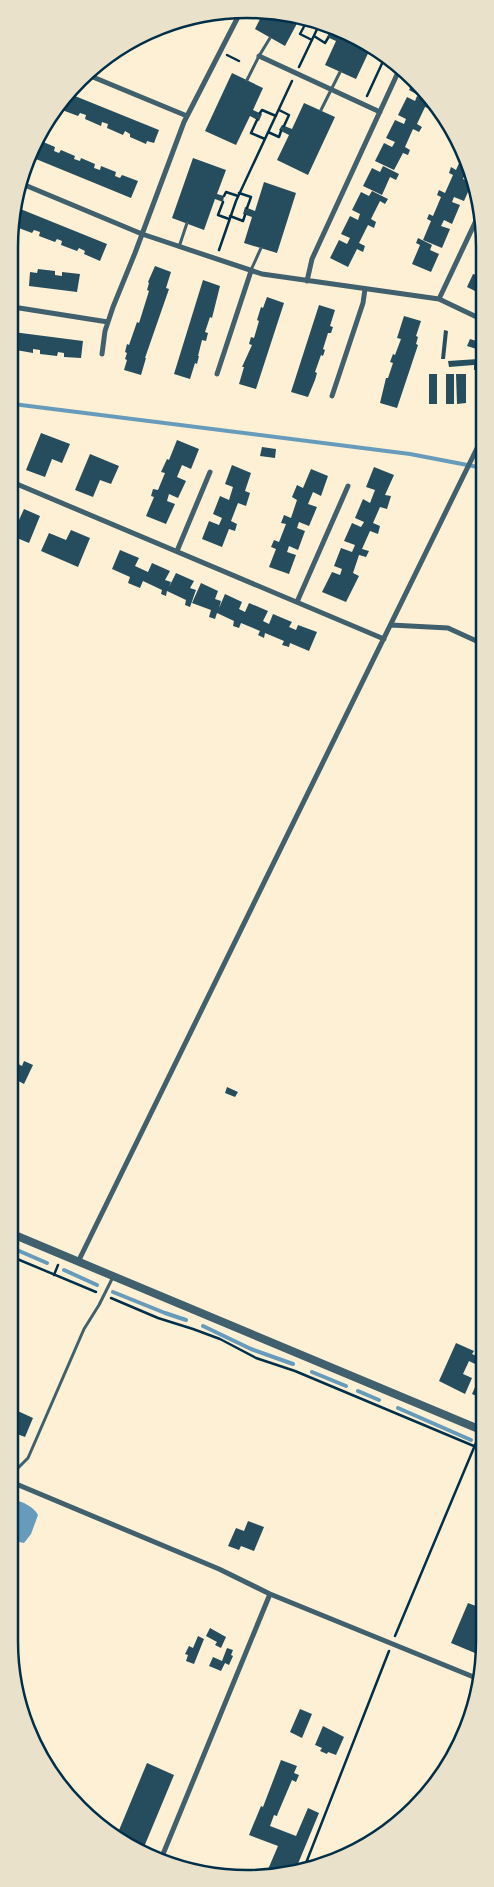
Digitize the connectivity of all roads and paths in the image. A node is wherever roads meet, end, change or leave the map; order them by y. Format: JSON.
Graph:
{"nodes":[{"id":1,"x":237,"y":18,"type":"edge"},
{"id":2,"x":305,"y":25,"type":"edge"},
{"id":3,"x":317,"y":29,"type":"edge"},
{"id":4,"x":270,"y":38,"type":"dead end"},
{"id":5,"x":313,"y":38,"type":"junction"},
{"id":6,"x":328,"y":38,"type":"dead end"},
{"id":7,"x":226,"y":55,"type":"dead end"},
{"id":8,"x":259,"y":56,"type":"junction"},
{"id":9,"x":239,"y":61,"type":"dead end"},
{"id":10,"x":382,"y":62,"type":"edge"},
{"id":11,"x":299,"y":68,"type":"dead end"},
{"id":12,"x":340,"y":72,"type":"dead end"},
{"id":13,"x":397,"y":74,"type":"edge"},
{"id":14,"x":93,"y":77,"type":"edge"},
{"id":15,"x":248,"y":80,"type":"dead end"},
{"id":16,"x":292,"y":81,"type":"dead end"},
{"id":17,"x":332,"y":90,"type":"junction"},
{"id":18,"x":365,"y":100,"type":"dead end"},
{"id":19,"x":279,"y":110,"type":"junction"},
{"id":20,"x":321,"y":110,"type":"dead end"},
{"id":21,"x":380,"y":112,"type":"junction"},
{"id":22,"x":260,"y":113,"type":"dead end"},
{"id":23,"x":187,"y":116,"type":"junction"},
{"id":24,"x":276,"y":116,"type":"junction"},
{"id":25,"x":257,"y":120,"type":"dead end"},
{"id":26,"x":284,"y":126,"type":"dead end"},
{"id":27,"x":281,"y":131,"type":"dead end"},
{"id":28,"x":268,"y":132,"type":"junction"},
{"id":29,"x":265,"y":139,"type":"junction"},
{"id":30,"x":26,"y":186,"type":"edge"},
{"id":31,"x":239,"y":195,"type":"junction"},
{"id":32,"x":224,"y":196,"type":"dead end"},
{"id":33,"x":222,"y":202,"type":"dead end"},
{"id":34,"x":247,"y":208,"type":"dead end"},
{"id":35,"x":245,"y":215,"type":"dead end"},
{"id":36,"x":230,"y":217,"type":"junction"},
{"id":37,"x":475,"y":222,"type":"edge"},
{"id":38,"x":187,"y":224,"type":"dead end"},
{"id":39,"x":142,"y":234,"type":"junction"},
{"id":40,"x":179,"y":247,"type":"junction"},
{"id":41,"x":260,"y":248,"type":"dead end"},
{"id":42,"x":218,"y":252,"type":"dead end"},
{"id":43,"x":251,"y":271,"type":"junction"},
{"id":44,"x":307,"y":281,"type":"junction"},
{"id":45,"x":365,"y":289,"type":"junction"},
{"id":46,"x":439,"y":300,"type":"junction"},
{"id":47,"x":18,"y":308,"type":"edge"},
{"id":48,"x":476,"y":317,"type":"edge"},
{"id":49,"x":108,"y":322,"type":"junction"},
{"id":50,"x":102,"y":354,"type":"dead end"},
{"id":51,"x":217,"y":374,"type":"dead end"},
{"id":52,"x":332,"y":396,"type":"dead end"},
{"id":53,"x":476,"y":450,"type":"edge"},
{"id":54,"x":210,"y":472,"type":"dead end"},
{"id":55,"x":18,"y":485,"type":"edge"},
{"id":56,"x":348,"y":486,"type":"dead end"},
{"id":57,"x":177,"y":551,"type":"junction"},
{"id":58,"x":297,"y":602,"type":"junction"},
{"id":59,"x":391,"y":625,"type":"junction"},
{"id":60,"x":384,"y":639,"type":"junction"},
{"id":61,"x":476,"y":641,"type":"edge"},
{"id":62,"x":18,"y":1236,"type":"edge"},
{"id":63,"x":18,"y":1259,"type":"edge"},
{"id":64,"x":78,"y":1262,"type":"junction"},
{"id":65,"x":59,"y":1263,"type":"dead end"},
{"id":66,"x":54,"y":1275,"type":"junction"},
{"id":67,"x":113,"y":1276,"type":"junction"},
{"id":68,"x":104,"y":1295,"type":"junction"},
{"id":69,"x":476,"y":1428,"type":"edge"},
{"id":70,"x":476,"y":1441,"type":"edge"},
{"id":71,"x":474,"y":1446,"type":"junction"},
{"id":72,"x":18,"y":1468,"type":"edge"},
{"id":73,"x":18,"y":1484,"type":"edge"},
{"id":74,"x":270,"y":1594,"type":"junction"},
{"id":75,"x":391,"y":1645,"type":"junction"},
{"id":76,"x":474,"y":1677,"type":"edge"},
{"id":77,"x":163,"y":1854,"type":"edge"},
{"id":78,"x":306,"y":1862,"type":"edge"}],
"edges":[{"from":1,"to":23,"type":"street"},
{"from":2,"to":5,"type":"path"},
{"from":3,"to":5,"type":"path"},
{"from":4,"to":8,"type":"lane"},
{"from":5,"to":6,"type":"path"},
{"from":5,"to":11,"type":"path"},
{"from":7,"to":9,"type":"path"},
{"from":8,"to":15,"type":"lane"},
{"from":8,"to":17,"type":"street"},
{"from":10,"to":18,"type":"path"},
{"from":12,"to":17,"type":"lane"},
{"from":13,"to":21,"type":"street"},
{"from":14,"to":23,"type":"street"},
{"from":16,"to":19,"type":"path"},
{"from":17,"to":20,"type":"lane"},
{"from":17,"to":21,"type":"street"},
{"from":19,"to":24,"type":"path"},
{"from":19,"to":26,"type":"path"},
{"from":21,"to":44,"type":"street"},
{"from":22,"to":24,"type":"path"},
{"from":23,"to":39,"type":"street"},
{"from":24,"to":28,"type":"path"},
{"from":25,"to":29,"type":"path"},
{"from":27,"to":28,"type":"path"},
{"from":28,"to":29,"type":"path"},
{"from":29,"to":31,"type":"path"},
{"from":30,"to":39,"type":"street"},
{"from":31,"to":32,"type":"path"},
{"from":31,"to":34,"type":"path"},
{"from":31,"to":36,"type":"path"},
{"from":33,"to":36,"type":"path"},
{"from":35,"to":36,"type":"path"},
{"from":36,"to":42,"type":"path"},
{"from":37,"to":46,"type":"street"},
{"from":38,"to":40,"type":"lane"},
{"from":39,"to":40,"type":"street"},
{"from":39,"to":49,"type":"street"},
{"from":40,"to":43,"type":"street"},
{"from":41,"to":43,"type":"lane"},
{"from":43,"to":44,"type":"street"},
{"from":43,"to":51,"type":"street"},
{"from":44,"to":45,"type":"street"},
{"from":45,"to":46,"type":"street"},
{"from":45,"to":52,"type":"street"},
{"from":46,"to":48,"type":"street"},
{"from":47,"to":49,"type":"street"},
{"from":49,"to":50,"type":"street"},
{"from":53,"to":59,"type":"street"},
{"from":54,"to":57,"type":"street"},
{"from":55,"to":57,"type":"street"},
{"from":56,"to":58,"type":"street"},
{"from":57,"to":58,"type":"street"},
{"from":58,"to":60,"type":"street"},
{"from":59,"to":60,"type":"street"},
{"from":59,"to":61,"type":"street"},
{"from":60,"to":64,"type":"street"},
{"from":62,"to":64,"type":"street"},
{"from":63,"to":66,"type":"path"},
{"from":64,"to":67,"type":"street"},
{"from":65,"to":66,"type":"path"},
{"from":66,"to":68,"type":"path"},
{"from":67,"to":68,"type":"lane"},
{"from":67,"to":69,"type":"street"},
{"from":68,"to":71,"type":"path"},
{"from":68,"to":72,"type":"lane"},
{"from":70,"to":71,"type":"path"},
{"from":71,"to":75,"type":"path"},
{"from":73,"to":74,"type":"street"},
{"from":74,"to":75,"type":"street"},
{"from":74,"to":77,"type":"street"},
{"from":75,"to":76,"type":"street"},
{"from":75,"to":78,"type":"path"}]}
